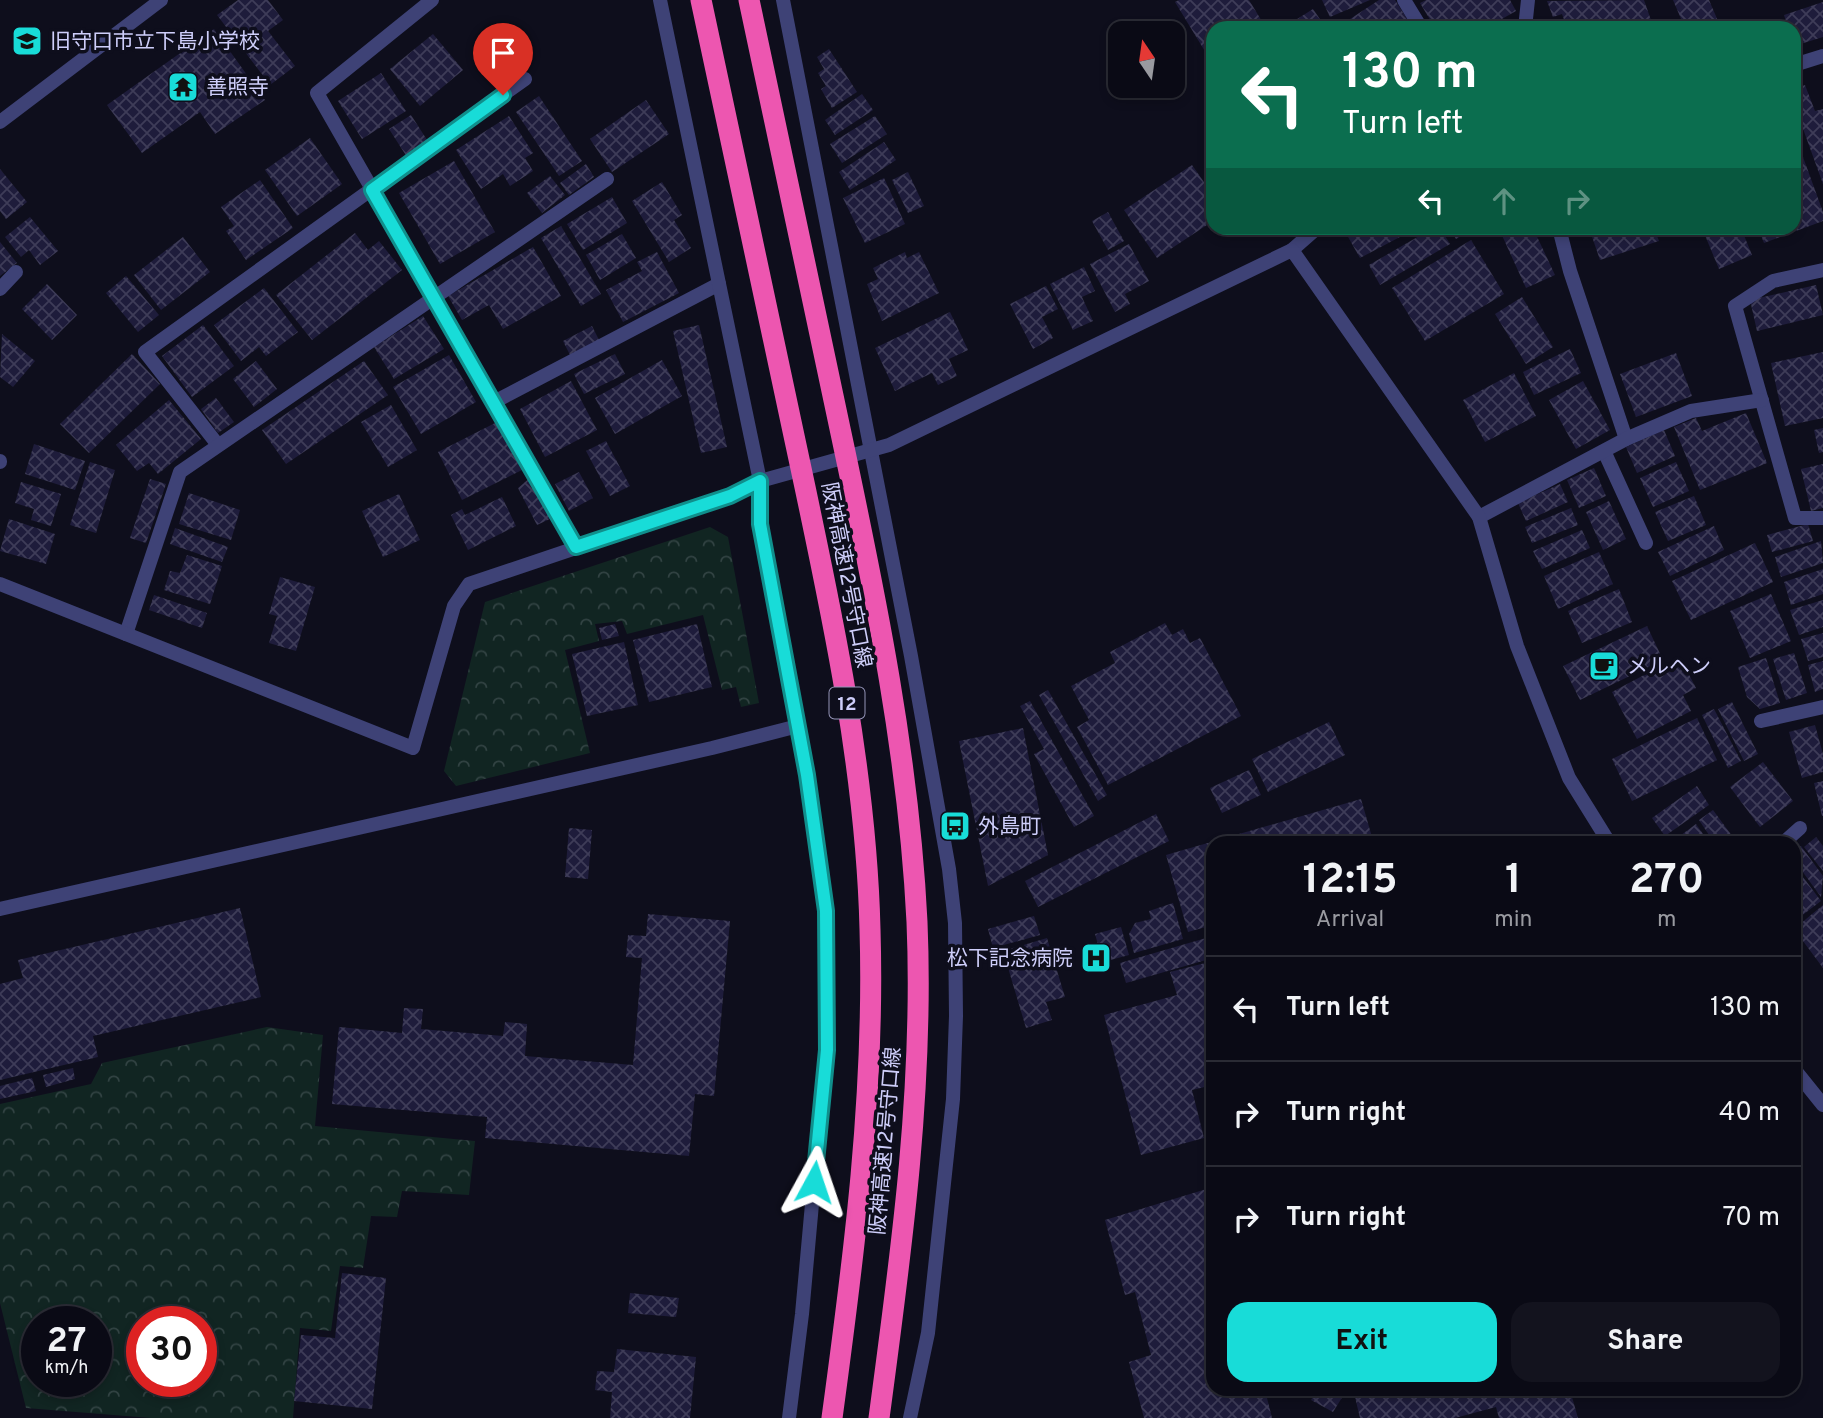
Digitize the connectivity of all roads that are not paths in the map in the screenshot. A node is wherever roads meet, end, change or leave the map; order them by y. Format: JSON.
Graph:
{"nodes":[{"id":1,"x":161,"y":0,"type":"edge"},
{"id":2,"x":432,"y":0,"type":"edge"},
{"id":3,"x":660,"y":0,"type":"edge"},
{"id":4,"x":701,"y":0,"type":"edge"},
{"id":5,"x":749,"y":0,"type":"edge"},
{"id":6,"x":783,"y":0,"type":"edge"},
{"id":7,"x":1404,"y":0,"type":"edge"},
{"id":8,"x":1528,"y":0,"type":"edge"},
{"id":9,"x":1417,"y":21,"type":"edge"},
{"id":10,"x":1526,"y":21,"type":"edge"},
{"id":11,"x":1823,"y":56,"type":"edge"},
{"id":12,"x":1801,"y":63,"type":"edge"},
{"id":13,"x":525,"y":79,"type":"dead end"},
{"id":14,"x":0,"y":122,"type":"edge"},
{"id":15,"x":607,"y":179,"type":"dead end"},
{"id":16,"x":372,"y":190,"type":"junction"},
{"id":17,"x":1309,"y":235,"type":"edge"},
{"id":18,"x":1561,"y":235,"type":"edge"},
{"id":19,"x":1292,"y":250,"type":"junction"},
{"id":20,"x":1823,"y":270,"type":"edge"},
{"id":21,"x":16,"y":272,"type":"dead end"},
{"id":22,"x":719,"y":284,"type":"junction"},
{"id":23,"x":0,"y":289,"type":"edge"},
{"id":24,"x":434,"y":298,"type":"junction"},
{"id":25,"x":1762,"y":400,"type":"junction"},
{"id":26,"x":494,"y":402,"type":"junction"},
{"id":27,"x":1626,"y":439,"type":"junction"},
{"id":28,"x":218,"y":445,"type":"junction"},
{"id":29,"x":870,"y":450,"type":"junction"},
{"id":30,"x":1604,"y":451,"type":"junction"},
{"id":31,"x":760,"y":481,"type":"junction"},
{"id":32,"x":1479,"y":517,"type":"junction"},
{"id":33,"x":1823,"y":518,"type":"edge"},
{"id":34,"x":1646,"y":543,"type":"dead end"},
{"id":35,"x":576,"y":547,"type":"junction"},
{"id":36,"x":0,"y":584,"type":"edge"},
{"id":37,"x":126,"y":634,"type":"junction"},
{"id":38,"x":1823,"y":707,"type":"edge"},
{"id":39,"x":1761,"y":721,"type":"dead end"},
{"id":40,"x":798,"y":726,"type":"junction"},
{"id":41,"x":1800,"y":828,"type":"dead end"},
{"id":42,"x":1605,"y":836,"type":"edge"},
{"id":43,"x":1791,"y":836,"type":"edge"},
{"id":44,"x":0,"y":909,"type":"edge"},
{"id":45,"x":1801,"y":1078,"type":"edge"},
{"id":46,"x":1823,"y":1105,"type":"edge"},
{"id":47,"x":789,"y":1418,"type":"edge"},
{"id":48,"x":832,"y":1418,"type":"edge"},
{"id":49,"x":879,"y":1418,"type":"edge"},
{"id":50,"x":910,"y":1418,"type":"edge"}],
"edges":[{"from":1,"to":14,"type":"street"},
{"from":2,"to":16,"type":"street"},
{"from":3,"to":22,"type":"street"},
{"from":4,"to":48,"type":"highway","name":"阪神高速12号守口線","number":"12","bridge":true},
{"from":5,"to":49,"type":"highway","name":"阪神高速12号守口線","bridge":true},
{"from":6,"to":29,"type":"street"},
{"from":7,"to":9,"type":"street"},
{"from":8,"to":10,"type":"street"},
{"from":11,"to":12,"type":"street"},
{"from":13,"to":16,"type":"street"},
{"from":15,"to":24,"type":"street"},
{"from":16,"to":24,"type":"street"},
{"from":16,"to":28,"type":"street"},
{"from":17,"to":19,"type":"street"},
{"from":18,"to":27,"type":"street"},
{"from":19,"to":29,"type":"street"},
{"from":19,"to":32,"type":"street"},
{"from":20,"to":25,"type":"street"},
{"from":21,"to":23,"type":"street"},
{"from":22,"to":26,"type":"street"},
{"from":22,"to":31,"type":"street"},
{"from":24,"to":26,"type":"street"},
{"from":24,"to":28,"type":"street"},
{"from":25,"to":27,"type":"street"},
{"from":25,"to":33,"type":"street"},
{"from":26,"to":35,"type":"street"},
{"from":27,"to":30,"type":"street"},
{"from":28,"to":37,"type":"street"},
{"from":29,"to":31,"type":"street"},
{"from":29,"to":50,"type":"street"},
{"from":30,"to":32,"type":"street"},
{"from":30,"to":34,"type":"street"},
{"from":31,"to":35,"type":"street"},
{"from":31,"to":40,"type":"street"},
{"from":32,"to":42,"type":"street"},
{"from":35,"to":37,"type":"street"},
{"from":36,"to":37,"type":"street"},
{"from":38,"to":39,"type":"street"},
{"from":40,"to":44,"type":"street"},
{"from":40,"to":47,"type":"street"},
{"from":41,"to":43,"type":"street"},
{"from":45,"to":46,"type":"street"}]}
